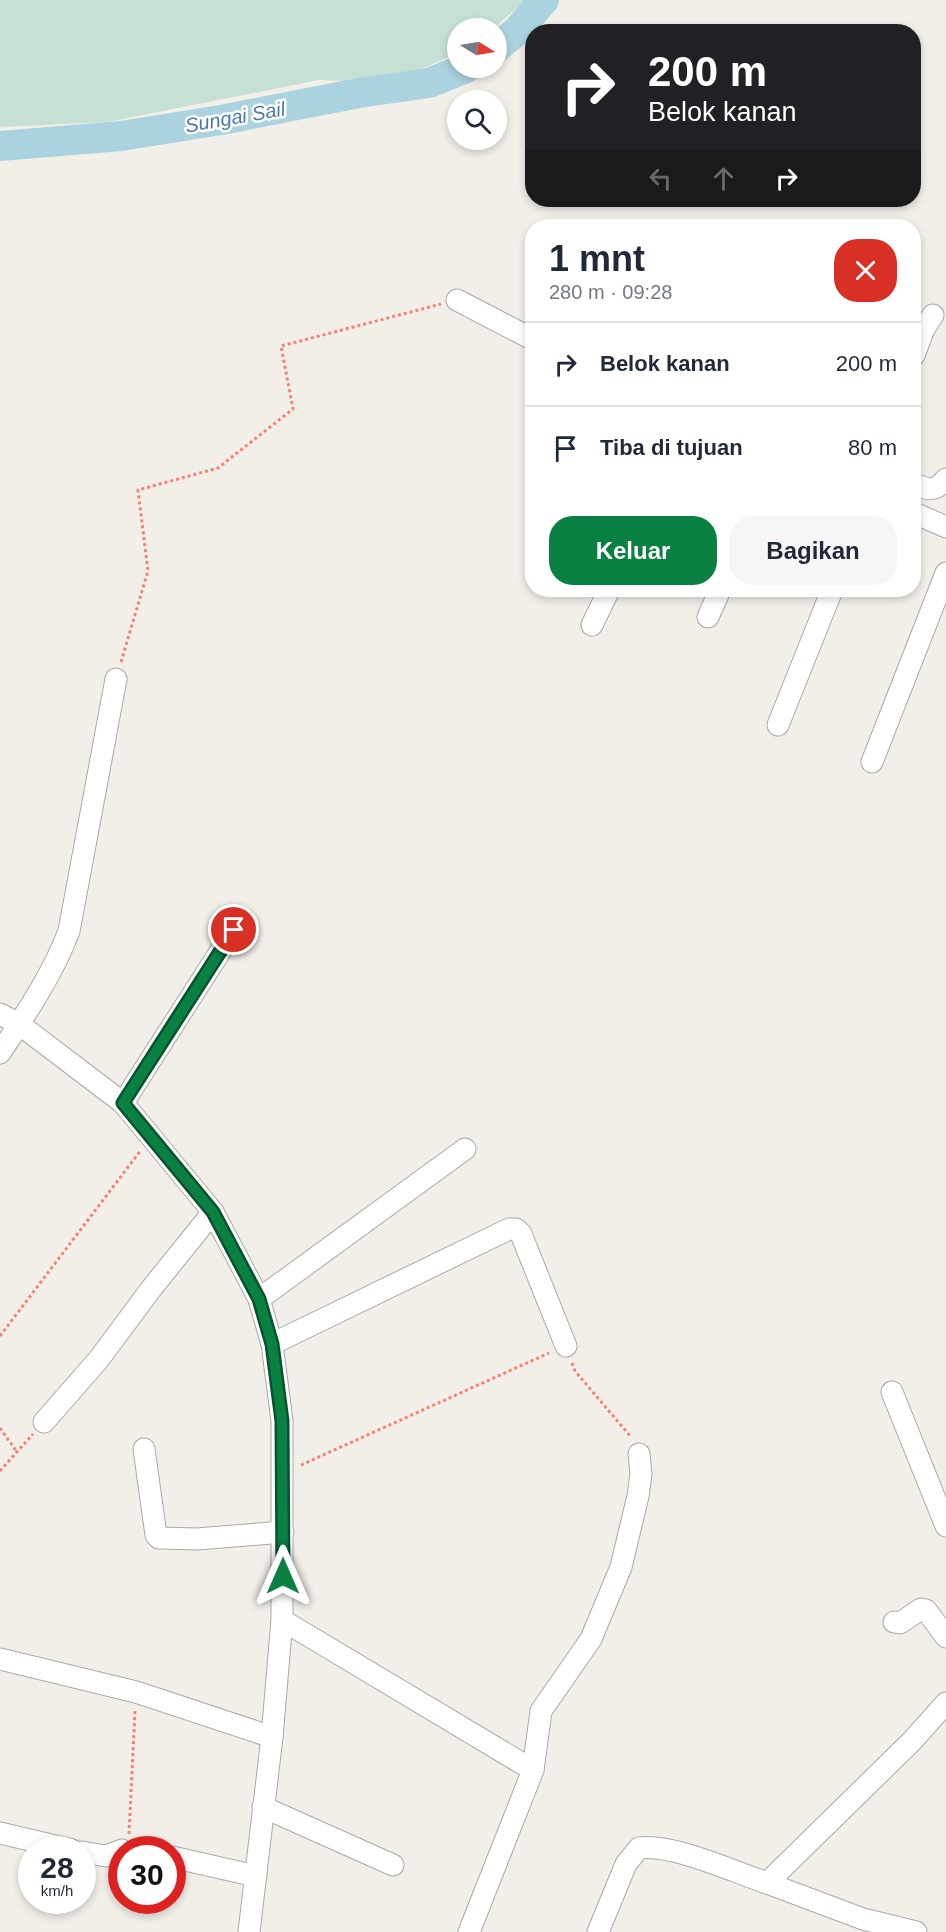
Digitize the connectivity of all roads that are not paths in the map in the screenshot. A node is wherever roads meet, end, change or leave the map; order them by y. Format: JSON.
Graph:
{"nodes":[{"id":1,"x":457,"y":300,"type":"road end"},
{"id":2,"x":933,"y":315,"type":"dead end"},
{"id":3,"x":525,"y":335,"type":"edge"},
{"id":4,"x":921,"y":337,"type":"edge"},
{"id":5,"x":946,"y":479,"type":"edge"},
{"id":6,"x":921,"y":487,"type":"edge"},
{"id":7,"x":921,"y":516,"type":"edge"},
{"id":8,"x":946,"y":527,"type":"edge"},
{"id":9,"x":946,"y":573,"type":"edge"},
{"id":10,"x":606,"y":597,"type":"edge"},
{"id":11,"x":717,"y":597,"type":"edge"},
{"id":12,"x":829,"y":597,"type":"edge"},
{"id":13,"x":708,"y":617,"type":"dead end"},
{"id":14,"x":592,"y":625,"type":"dead end"},
{"id":15,"x":116,"y":679,"type":"road end"},
{"id":16,"x":778,"y":725,"type":"dead end"},
{"id":17,"x":872,"y":762,"type":"dead end"},
{"id":18,"x":234,"y":930,"type":"dead end"},
{"id":19,"x":0,"y":1014,"type":"edge"},
{"id":20,"x":19,"y":1024,"type":"junction"},
{"id":21,"x":0,"y":1053,"type":"edge"},
{"id":22,"x":123,"y":1103,"type":"junction"},
{"id":23,"x":465,"y":1149,"type":"dead end"},
{"id":24,"x":213,"y":1212,"type":"junction"},
{"id":25,"x":259,"y":1299,"type":"junction"},
{"id":26,"x":272,"y":1344,"type":"junction"},
{"id":27,"x":566,"y":1346,"type":"road end"},
{"id":28,"x":892,"y":1392,"type":"dead end"},
{"id":29,"x":44,"y":1422,"type":"road end"},
{"id":30,"x":144,"y":1449,"type":"dead end"},
{"id":31,"x":639,"y":1454,"type":"road end"},
{"id":32,"x":946,"y":1526,"type":"edge"},
{"id":33,"x":283,"y":1532,"type":"junction"},
{"id":34,"x":282,"y":1620,"type":"junction"},
{"id":35,"x":894,"y":1622,"type":"dead end"},
{"id":36,"x":946,"y":1637,"type":"edge"},
{"id":37,"x":0,"y":1659,"type":"edge"},
{"id":38,"x":946,"y":1703,"type":"edge"},
{"id":39,"x":272,"y":1737,"type":"junction"},
{"id":40,"x":533,"y":1770,"type":"junction"},
{"id":41,"x":263,"y":1807,"type":"junction"},
{"id":42,"x":0,"y":1833,"type":"edge"},
{"id":43,"x":18,"y":1837,"type":"edge"},
{"id":44,"x":186,"y":1860,"type":"edge"},
{"id":45,"x":393,"y":1864,"type":"dead end"},
{"id":46,"x":256,"y":1876,"type":"junction"},
{"id":47,"x":767,"y":1883,"type":"junction"},
{"id":48,"x":249,"y":1932,"type":"edge"},
{"id":49,"x":469,"y":1932,"type":"edge"},
{"id":50,"x":597,"y":1932,"type":"edge"},
{"id":51,"x":915,"y":1932,"type":"edge"}],
"edges":[{"from":1,"to":3,"type":"street"},
{"from":2,"to":4,"type":"street"},
{"from":5,"to":6,"type":"street"},
{"from":7,"to":8,"type":"street"},
{"from":9,"to":17,"type":"street"},
{"from":10,"to":14,"type":"street"},
{"from":11,"to":13,"type":"street"},
{"from":12,"to":16,"type":"street"},
{"from":15,"to":20,"type":"street"},
{"from":18,"to":22,"type":"street"},
{"from":19,"to":20,"type":"street"},
{"from":20,"to":21,"type":"street"},
{"from":20,"to":22,"type":"street"},
{"from":22,"to":24,"type":"street"},
{"from":23,"to":25,"type":"street"},
{"from":24,"to":25,"type":"street"},
{"from":24,"to":29,"type":"street"},
{"from":25,"to":26,"type":"street"},
{"from":26,"to":27,"type":"street"},
{"from":26,"to":33,"type":"street"},
{"from":28,"to":32,"type":"street"},
{"from":30,"to":33,"type":"street"},
{"from":31,"to":40,"type":"street"},
{"from":33,"to":34,"type":"street"},
{"from":34,"to":39,"type":"street"},
{"from":34,"to":40,"type":"street"},
{"from":35,"to":36,"type":"street"},
{"from":37,"to":39,"type":"street"},
{"from":38,"to":47,"type":"street"},
{"from":39,"to":41,"type":"street"},
{"from":40,"to":49,"type":"street"},
{"from":41,"to":45,"type":"street"},
{"from":41,"to":46,"type":"street"},
{"from":42,"to":43,"type":"street"},
{"from":44,"to":46,"type":"street"},
{"from":46,"to":48,"type":"street"},
{"from":47,"to":50,"type":"street"},
{"from":47,"to":51,"type":"street"}]}
